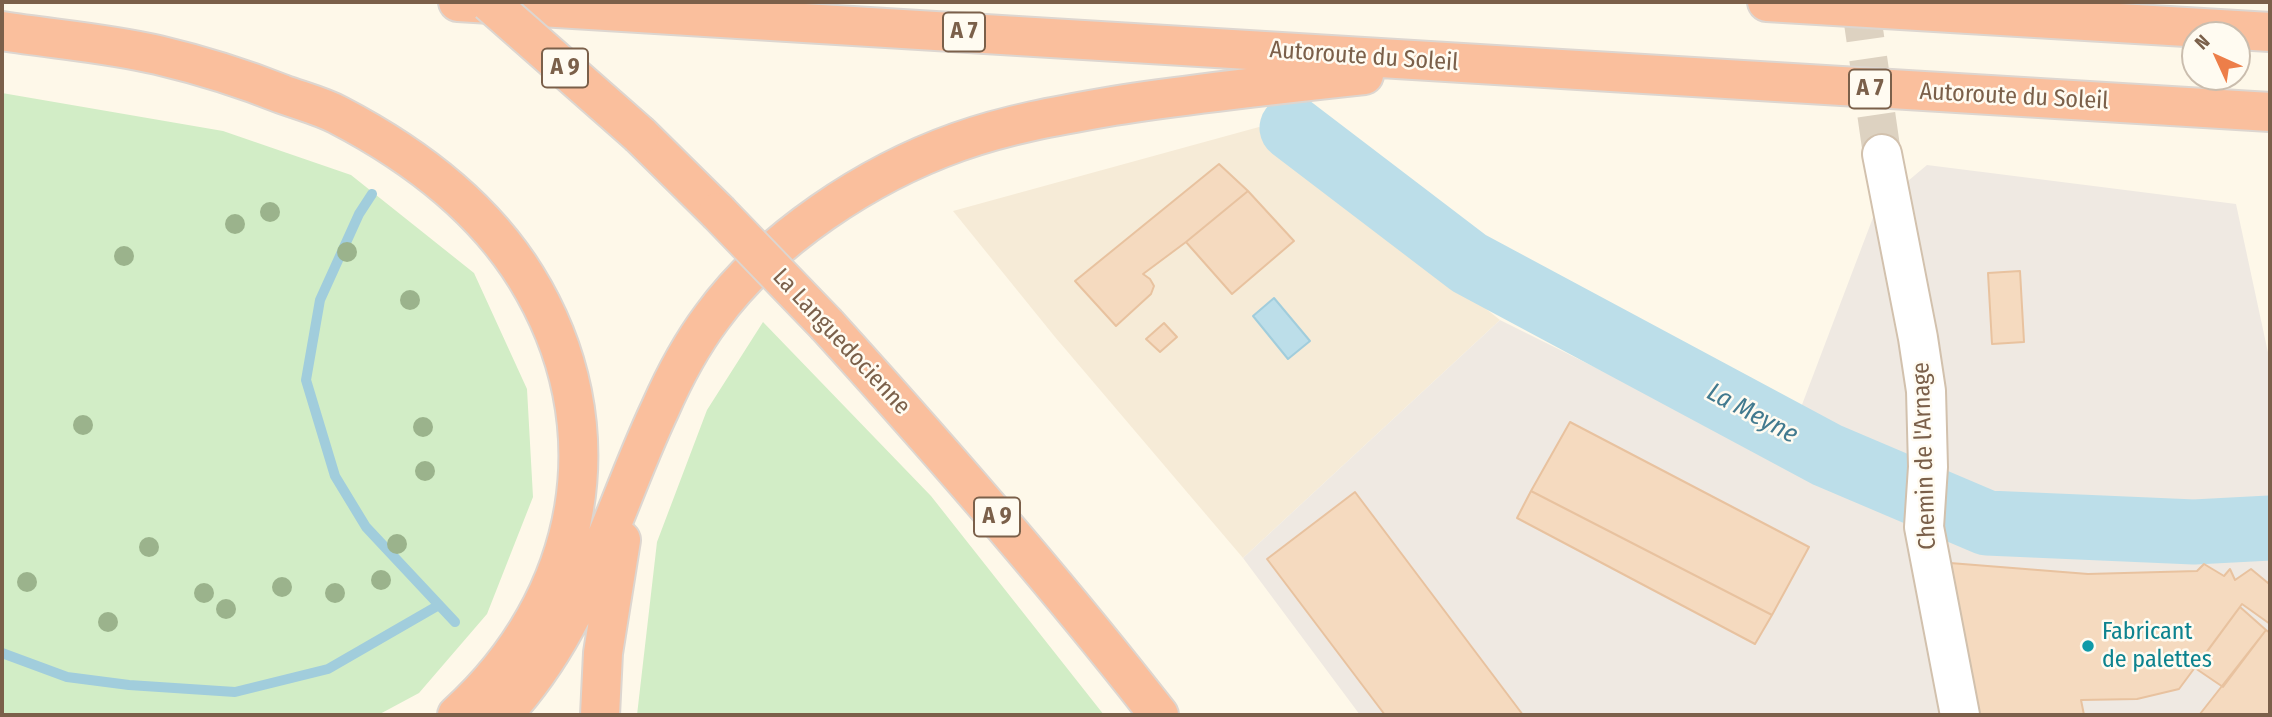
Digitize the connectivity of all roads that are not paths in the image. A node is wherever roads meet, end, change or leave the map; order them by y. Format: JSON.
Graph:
{"nodes":[{"id":1,"x":458,"y":2,"type":"edge"},
{"id":2,"x":488,"y":2,"type":"edge"},
{"id":3,"x":1767,"y":2,"type":"edge"},
{"id":4,"x":1895,"y":2,"type":"edge"},
{"id":5,"x":1961,"y":14,"type":"junction"},
{"id":6,"x":2,"y":31,"type":"edge"},
{"id":7,"x":2270,"y":32,"type":"edge"},
{"id":8,"x":1470,"y":64,"type":"junction"},
{"id":9,"x":2270,"y":112,"type":"edge"},
{"id":10,"x":1882,"y":154,"type":"tunnel mouth"},
{"id":11,"x":631,"y":477,"type":"junction"},
{"id":12,"x":457,"y":715,"type":"edge"},
{"id":13,"x":502,"y":715,"type":"edge"},
{"id":14,"x":600,"y":715,"type":"edge"},
{"id":15,"x":1159,"y":715,"type":"edge"},
{"id":16,"x":1960,"y":715,"type":"edge"}],
"edges":[{"from":1,"to":8,"type":"highway","name":"Autoroute du Soleil","number":"A 7"},
{"from":2,"to":15,"type":"highway","name":"La Languedocienne","number":"A 9","bridge":true},
{"from":3,"to":5,"type":"highway"},
{"from":4,"to":5,"type":"highway"},
{"from":5,"to":7,"type":"highway"},
{"from":6,"to":12,"type":"highway"},
{"from":8,"to":9,"type":"highway","name":"Autoroute du Soleil","number":"A 7"},
{"from":8,"to":11,"type":"highway"},
{"from":10,"to":16,"type":"street","name":"Chemin de l'Arnage"},
{"from":11,"to":13,"type":"highway"},
{"from":11,"to":14,"type":"highway"}]}
